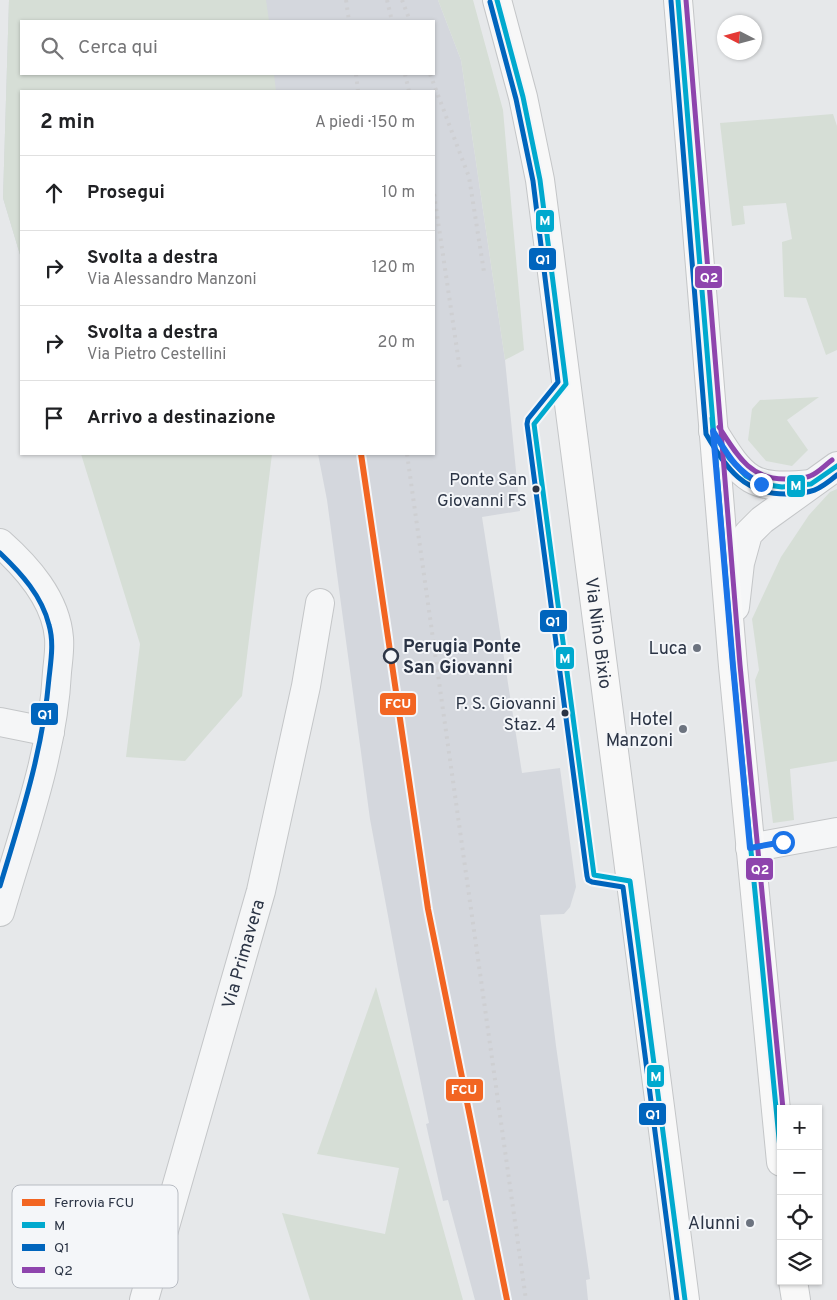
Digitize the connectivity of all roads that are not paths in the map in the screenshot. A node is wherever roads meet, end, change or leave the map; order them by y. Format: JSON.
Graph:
{"nodes":[{"id":1,"x":497,"y":0,"type":"edge"},
{"id":2,"x":678,"y":0,"type":"edge"},
{"id":3,"x":713,"y":431,"type":"junction"},
{"id":4,"x":837,"y":466,"type":"edge"},
{"id":5,"x":812,"y":484,"type":"junction"},
{"id":6,"x":0,"y":543,"type":"edge"},
{"id":7,"x":320,"y":603,"type":"dead end"},
{"id":8,"x":733,"y":666,"type":"junction"},
{"id":9,"x":0,"y":722,"type":"edge"},
{"id":10,"x":50,"y":732,"type":"junction"},
{"id":11,"x":837,"y":832,"type":"edge"},
{"id":12,"x":750,"y":848,"type":"junction"},
{"id":13,"x":0,"y":912,"type":"edge"},
{"id":14,"x":780,"y":1150,"type":"edge"},
{"id":15,"x":177,"y":1185,"type":"edge"},
{"id":16,"x":791,"y":1285,"type":"edge"},
{"id":17,"x":793,"y":1285,"type":"edge"},
{"id":18,"x":685,"y":1300,"type":"edge"},
{"id":19,"x":789,"y":1300,"type":"edge"},
{"id":20,"x":796,"y":1300,"type":"edge"}],
"edges":[{"from":1,"to":18,"type":"main road","name":"Via Nino Bixio"},
{"from":2,"to":3,"type":"main road"},
{"from":3,"to":5,"type":"street"},
{"from":3,"to":8,"type":"main road"},
{"from":4,"to":5,"type":"street"},
{"from":5,"to":8,"type":"street"},
{"from":6,"to":10,"type":"street"},
{"from":7,"to":15,"type":"street","name":"Via Primavera"},
{"from":8,"to":12,"type":"main road"},
{"from":9,"to":10,"type":"street"},
{"from":10,"to":13,"type":"street"},
{"from":11,"to":12,"type":"street"},
{"from":12,"to":14,"type":"main road"},
{"from":16,"to":19,"type":"main road"},
{"from":17,"to":20,"type":"main road"}]}
